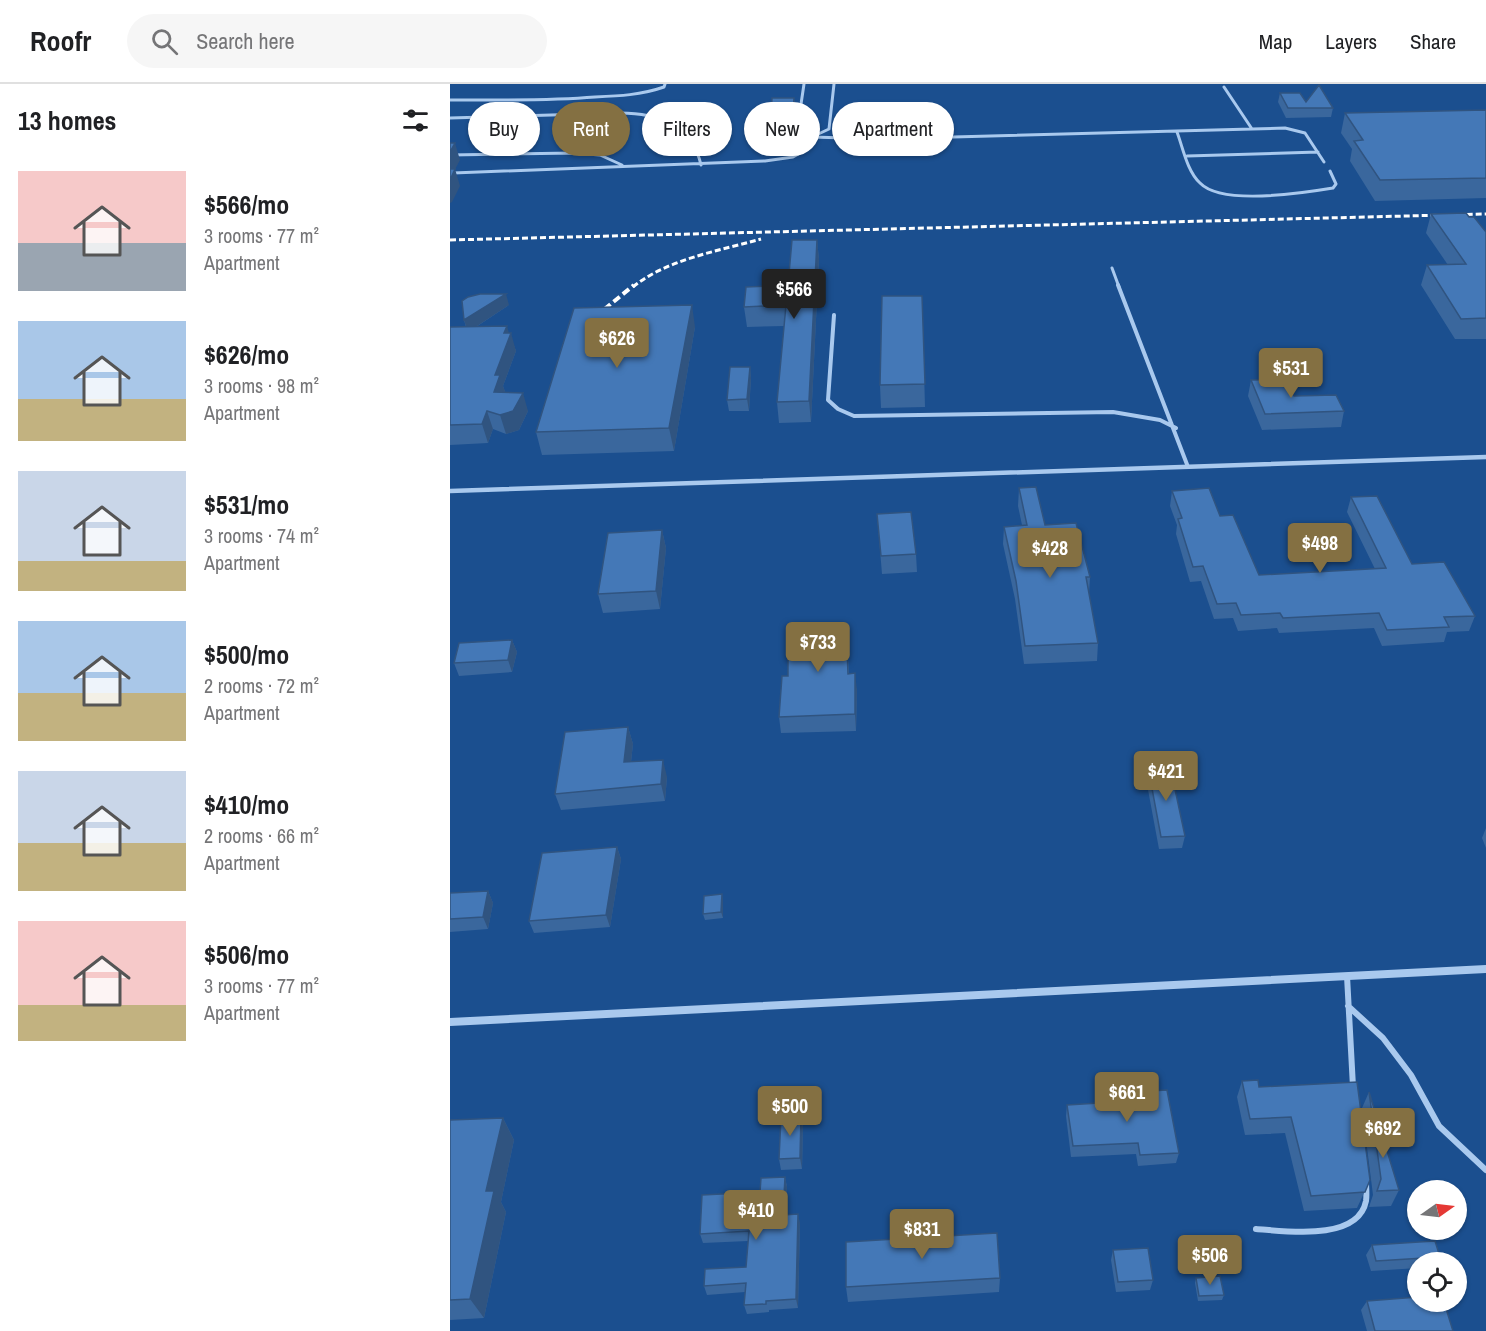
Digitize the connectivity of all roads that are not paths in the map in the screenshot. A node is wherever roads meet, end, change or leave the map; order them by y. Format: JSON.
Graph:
{"nodes":[{"id":1,"x":665,"y":84,"type":"edge"},
{"id":2,"x":804,"y":84,"type":"edge"},
{"id":3,"x":834,"y":84,"type":"edge"},
{"id":4,"x":1224,"y":87,"type":"dead end"},
{"id":5,"x":450,"y":100,"type":"edge"},
{"id":6,"x":801,"y":102,"type":"edge"},
{"id":7,"x":450,"y":118,"type":"edge"},
{"id":8,"x":1252,"y":129,"type":"junction"},
{"id":9,"x":1177,"y":132,"type":"junction"},
{"id":10,"x":820,"y":133,"type":"edge"},
{"id":11,"x":820,"y":137,"type":"edge"},
{"id":12,"x":1317,"y":153,"type":"junction"},
{"id":13,"x":450,"y":155,"type":"edge"},
{"id":14,"x":795,"y":156,"type":"edge"},
{"id":15,"x":1187,"y":156,"type":"junction"},
{"id":16,"x":1324,"y":162,"type":"dead end"},
{"id":17,"x":701,"y":165,"type":"junction"},
{"id":18,"x":626,"y":167,"type":"junction"},
{"id":19,"x":1330,"y":171,"type":"dead end"},
{"id":20,"x":453,"y":173,"type":"edge"},
{"id":21,"x":1112,"y":268,"type":"dead end"},
{"id":22,"x":834,"y":315,"type":"dead end"},
{"id":23,"x":1176,"y":428,"type":"junction"},
{"id":24,"x":1486,"y":457,"type":"edge"},
{"id":25,"x":1188,"y":467,"type":"junction"},
{"id":26,"x":450,"y":491,"type":"edge"},
{"id":27,"x":1486,"y":969,"type":"edge"},
{"id":28,"x":1347,"y":976,"type":"junction"},
{"id":29,"x":1348,"y":1006,"type":"junction"},
{"id":30,"x":450,"y":1022,"type":"edge"},
{"id":31,"x":1355,"y":1098,"type":"edge"},
{"id":32,"x":1486,"y":1170,"type":"edge"},
{"id":33,"x":1365,"y":1176,"type":"edge"},
{"id":34,"x":1256,"y":1229,"type":"dead end"}],
"edges":[{"from":1,"to":5,"type":"lane"},
{"from":2,"to":6,"type":"lane"},
{"from":3,"to":10,"type":"lane"},
{"from":4,"to":8,"type":"lane"},
{"from":7,"to":17,"type":"lane"},
{"from":8,"to":9,"type":"lane"},
{"from":8,"to":12,"type":"lane"},
{"from":9,"to":11,"type":"lane"},
{"from":9,"to":15,"type":"lane"},
{"from":12,"to":15,"type":"lane"},
{"from":12,"to":16,"type":"lane"},
{"from":13,"to":18,"type":"lane"},
{"from":14,"to":17,"type":"lane"},
{"from":15,"to":19,"type":"lane"},
{"from":17,"to":18,"type":"lane"},
{"from":18,"to":20,"type":"lane"},
{"from":21,"to":23,"type":"lane"},
{"from":22,"to":23,"type":"lane"},
{"from":23,"to":25,"type":"lane"},
{"from":24,"to":25,"type":"street"},
{"from":25,"to":26,"type":"street"},
{"from":27,"to":28,"type":"street"},
{"from":28,"to":29,"type":"lane"},
{"from":28,"to":30,"type":"street"},
{"from":29,"to":31,"type":"lane"},
{"from":29,"to":32,"type":"lane"},
{"from":33,"to":34,"type":"lane"}]}
